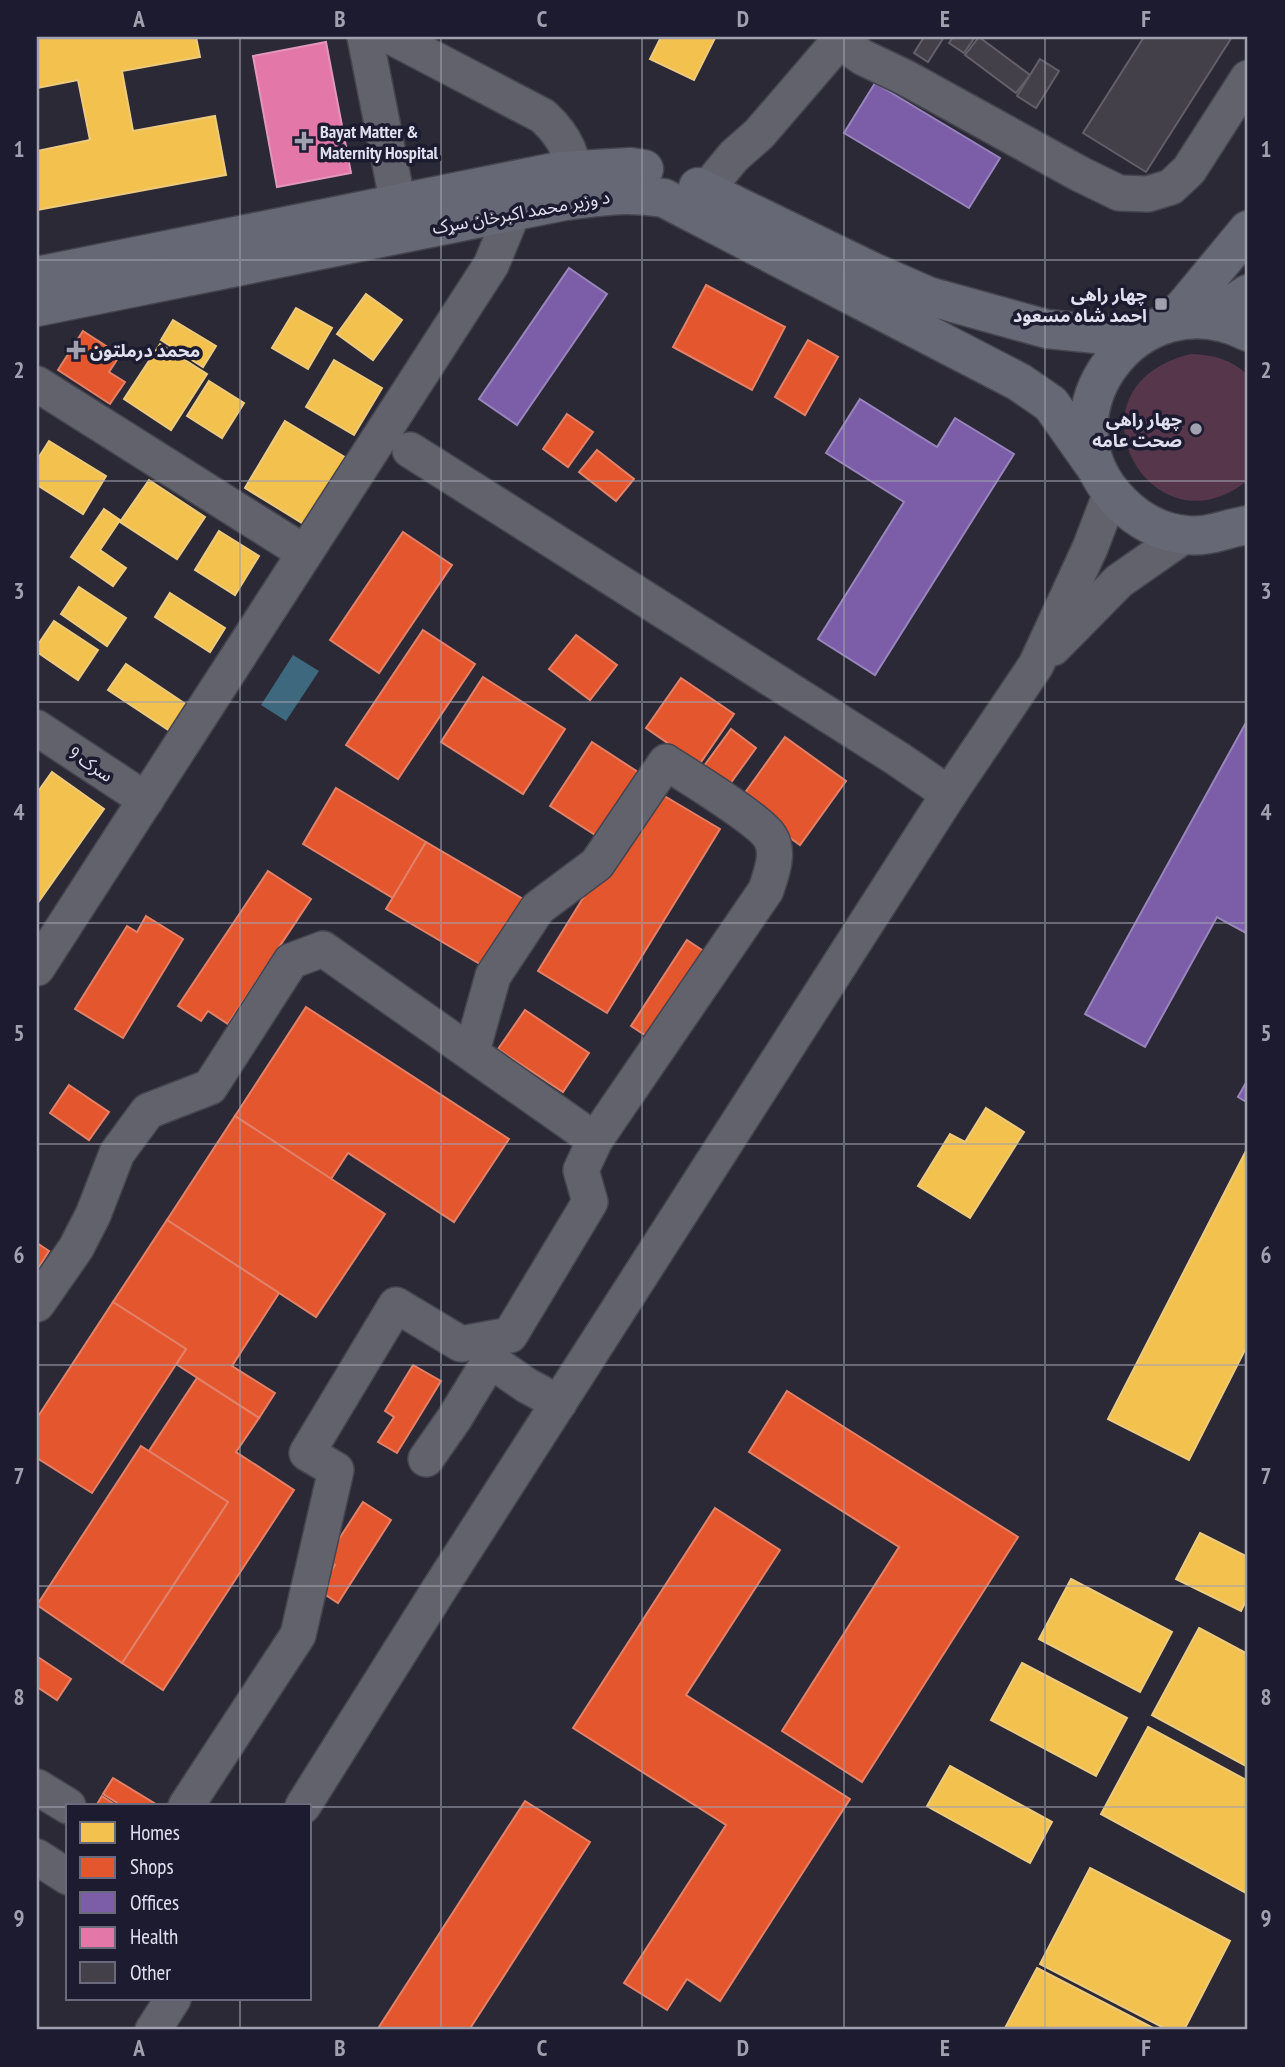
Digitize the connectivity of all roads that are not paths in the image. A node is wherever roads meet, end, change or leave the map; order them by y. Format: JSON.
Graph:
{"nodes":[{"id":1,"x":365,"y":37,"type":"edge"},
{"id":2,"x":392,"y":37,"type":"edge"},
{"id":3,"x":839,"y":39,"type":"edge"},
{"id":4,"x":1248,"y":78,"type":"edge"},
{"id":5,"x":577,"y":185,"type":"junction"},
{"id":6,"x":706,"y":190,"type":"junction"},
{"id":7,"x":398,"y":204,"type":"junction"},
{"id":8,"x":513,"y":212,"type":"junction"},
{"id":9,"x":1248,"y":230,"type":"edge"},
{"id":10,"x":37,"y":276,"type":"edge"},
{"id":11,"x":1248,"y":294,"type":"edge"},
{"id":12,"x":37,"y":307,"type":"edge"},
{"id":13,"x":1167,"y":326,"type":"junction"},
{"id":14,"x":1248,"y":332,"type":"edge"},
{"id":15,"x":37,"y":384,"type":"edge"},
{"id":16,"x":410,"y":450,"type":"dead end"},
{"id":17,"x":1103,"y":480,"type":"junction"},
{"id":18,"x":1246,"y":524,"type":"edge"},
{"id":19,"x":1185,"y":535,"type":"junction"},
{"id":20,"x":305,"y":553,"type":"junction"},
{"id":21,"x":1036,"y":665,"type":"junction"},
{"id":22,"x":37,"y":728,"type":"edge"},
{"id":23,"x":949,"y":794,"type":"junction"},
{"id":24,"x":146,"y":800,"type":"junction"},
{"id":25,"x":37,"y":968,"type":"edge"},
{"id":26,"x":472,"y":1051,"type":"junction"},
{"id":27,"x":595,"y":1140,"type":"junction"},
{"id":28,"x":37,"y":1304,"type":"edge"},
{"id":29,"x":559,"y":1403,"type":"junction"},
{"id":30,"x":426,"y":1459,"type":"dead end"},
{"id":31,"x":37,"y":1787,"type":"edge"},
{"id":32,"x":187,"y":1804,"type":"edge"},
{"id":33,"x":304,"y":1804,"type":"edge"},
{"id":34,"x":66,"y":1805,"type":"edge"},
{"id":35,"x":37,"y":1857,"type":"edge"},
{"id":36,"x":66,"y":1876,"type":"edge"},
{"id":37,"x":172,"y":2000,"type":"edge"},
{"id":38,"x":153,"y":2030,"type":"edge"}],
"edges":[{"from":1,"to":7,"type":"street"},
{"from":2,"to":5,"type":"street"},
{"from":3,"to":4,"type":"street"},
{"from":3,"to":6,"type":"street"},
{"from":5,"to":6,"type":"main road","name":"د وزیر محمد اکبرخان سړک"},
{"from":5,"to":7,"type":"main road","name":"د وزیر محمد اکبرخان سړک"},
{"from":5,"to":8,"type":"main road","name":"د وزیر محمد اکبرخان سړک"},
{"from":5,"to":17,"type":"main road","name":"د وزیر محمد اکبرخان سړک"},
{"from":6,"to":13,"type":"main road","name":"د وزیر محمد اکبرخان سړک"},
{"from":7,"to":10,"type":"main road","name":"د وزیر محمد اکبرخان سړک"},
{"from":8,"to":12,"type":"main road","name":"د وزیر محمد اکبرخان سړک"},
{"from":8,"to":20,"type":"street"},
{"from":9,"to":13,"type":"main road"},
{"from":11,"to":13,"type":"main road"},
{"from":13,"to":14,"type":"main road","name":"د وزیر محمد اکبرخان سړک"},
{"from":13,"to":17,"type":"main road"},
{"from":15,"to":20,"type":"street"},
{"from":16,"to":23,"type":"street"},
{"from":17,"to":19,"type":"main road","name":"د وزیر محمد اکبرخان سړک"},
{"from":17,"to":21,"type":"street"},
{"from":18,"to":19,"type":"main road"},
{"from":19,"to":21,"type":"street"},
{"from":20,"to":24,"type":"street"},
{"from":21,"to":23,"type":"street"},
{"from":22,"to":24,"type":"street","name":"سرک 9"},
{"from":23,"to":29,"type":"street"},
{"from":24,"to":25,"type":"street"},
{"from":26,"to":27,"type":"street"},
{"from":26,"to":27,"type":"street"},
{"from":26,"to":28,"type":"street"},
{"from":27,"to":32,"type":"street"},
{"from":29,"to":30,"type":"street"},
{"from":29,"to":33,"type":"street"},
{"from":31,"to":34,"type":"street"},
{"from":35,"to":36,"type":"street"},
{"from":37,"to":38,"type":"street"}]}
